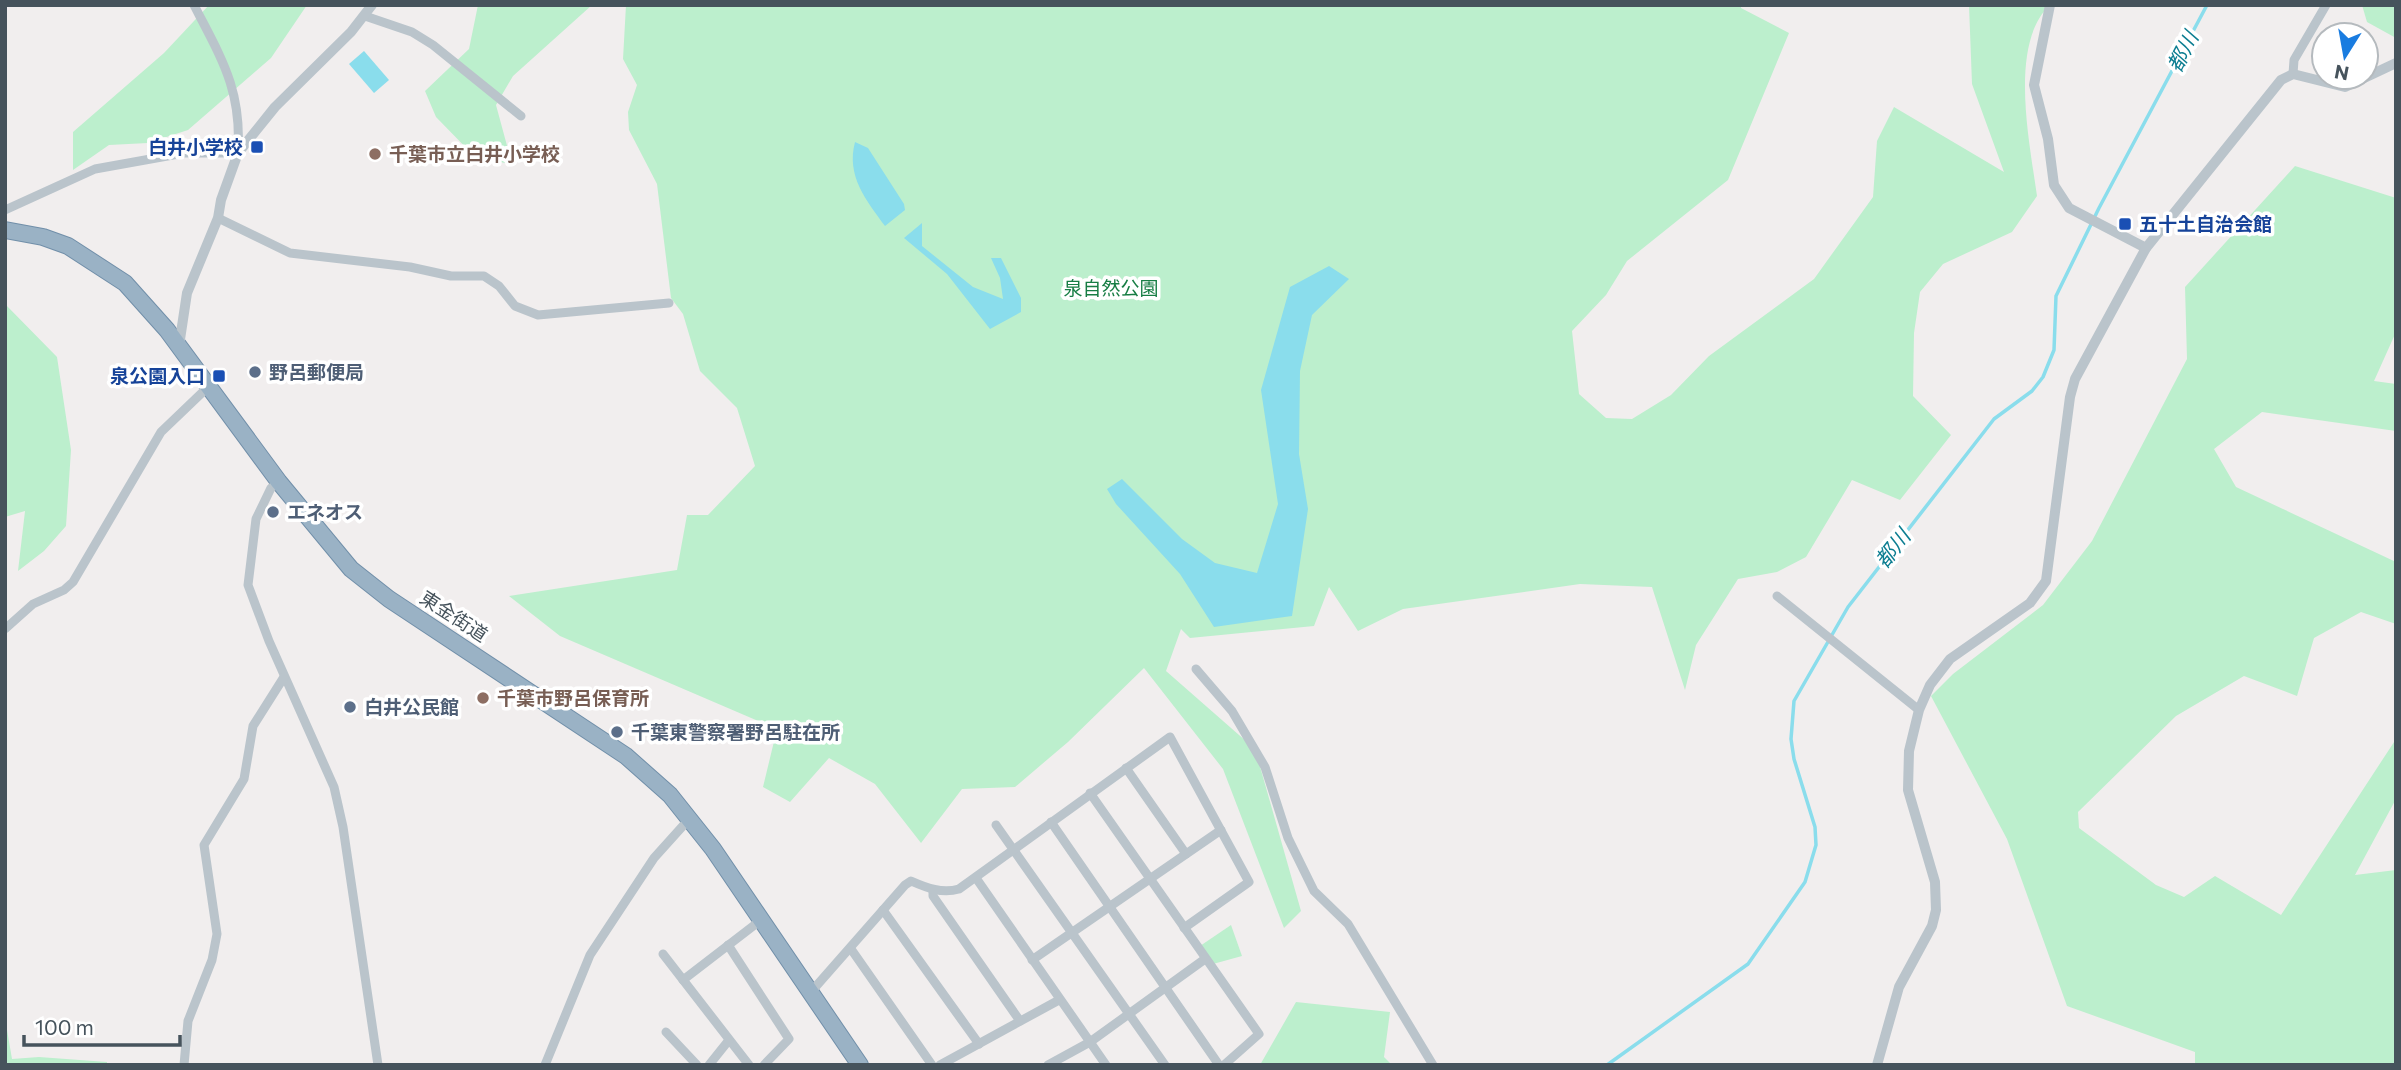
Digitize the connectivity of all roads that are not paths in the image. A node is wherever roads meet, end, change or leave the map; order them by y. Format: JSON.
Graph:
{"nodes":[{"id":1,"x":194,"y":5,"type":"edge"},
{"id":2,"x":372,"y":5,"type":"edge"},
{"id":3,"x":2050,"y":5,"type":"edge"},
{"id":4,"x":2326,"y":5,"type":"edge"},
{"id":5,"x":365,"y":16,"type":"junction"},
{"id":6,"x":2396,"y":63,"type":"edge"},
{"id":7,"x":2293,"y":74,"type":"junction"},
{"id":8,"x":521,"y":116,"type":"dead end"},
{"id":9,"x":238,"y":153,"type":"junction"},
{"id":10,"x":5,"y":209,"type":"edge"},
{"id":11,"x":218,"y":218,"type":"junction"},
{"id":12,"x":5,"y":230,"type":"edge"},
{"id":13,"x":2146,"y":248,"type":"junction"},
{"id":14,"x":669,"y":303,"type":"dead end"},
{"id":15,"x":179,"y":346,"type":"junction"},
{"id":16,"x":208,"y":387,"type":"junction"},
{"id":17,"x":279,"y":482,"type":"junction"},
{"id":18,"x":1777,"y":596,"type":"dead end"},
{"id":19,"x":5,"y":629,"type":"edge"},
{"id":20,"x":1196,"y":669,"type":"dead end"},
{"id":21,"x":284,"y":677,"type":"junction"},
{"id":22,"x":1919,"y":710,"type":"junction"},
{"id":23,"x":1126,"y":768,"type":"junction"},
{"id":24,"x":1090,"y":793,"type":"junction"},
{"id":25,"x":691,"y":818,"type":"junction"},
{"id":26,"x":1051,"y":822,"type":"junction"},
{"id":27,"x":996,"y":825,"type":"dead end"},
{"id":28,"x":1221,"y":830,"type":"junction"},
{"id":29,"x":1015,"y":850,"type":"junction"},
{"id":30,"x":1186,"y":854,"type":"junction"},
{"id":31,"x":976,"y":878,"type":"junction"},
{"id":32,"x":1149,"y":879,"type":"junction"},
{"id":33,"x":933,"y":890,"type":"junction"},
{"id":34,"x":1109,"y":907,"type":"junction"},
{"id":35,"x":883,"y":910,"type":"junction"},
{"id":36,"x":761,"y":920,"type":"junction"},
{"id":37,"x":1184,"y":928,"type":"junction"},
{"id":38,"x":1072,"y":933,"type":"junction"},
{"id":39,"x":728,"y":945,"type":"junction"},
{"id":40,"x":851,"y":949,"type":"junction"},
{"id":41,"x":663,"y":954,"type":"dead end"},
{"id":42,"x":1205,"y":959,"type":"junction"},
{"id":43,"x":1032,"y":960,"type":"junction"},
{"id":44,"x":683,"y":980,"type":"junction"},
{"id":45,"x":1165,"y":987,"type":"junction"},
{"id":46,"x":811,"y":992,"type":"junction"},
{"id":47,"x":1059,"y":1000,"type":"junction"},
{"id":48,"x":1128,"y":1014,"type":"junction"},
{"id":49,"x":1020,"y":1021,"type":"junction"},
{"id":50,"x":666,"y":1032,"type":"dead end"},
{"id":51,"x":729,"y":1040,"type":"junction"},
{"id":52,"x":1090,"y":1042,"type":"junction"},
{"id":53,"x":979,"y":1044,"type":"junction"},
{"id":54,"x":1050,"y":1064,"type":"edge"},
{"id":55,"x":184,"y":1065,"type":"edge"},
{"id":56,"x":378,"y":1065,"type":"edge"},
{"id":57,"x":545,"y":1065,"type":"edge"},
{"id":58,"x":697,"y":1065,"type":"edge"},
{"id":59,"x":709,"y":1065,"type":"edge"},
{"id":60,"x":748,"y":1065,"type":"edge"},
{"id":61,"x":764,"y":1065,"type":"edge"},
{"id":62,"x":860,"y":1065,"type":"edge"},
{"id":63,"x":932,"y":1065,"type":"edge"},
{"id":64,"x":940,"y":1065,"type":"edge"},
{"id":65,"x":1106,"y":1065,"type":"edge"},
{"id":66,"x":1165,"y":1065,"type":"edge"},
{"id":67,"x":1222,"y":1065,"type":"edge"},
{"id":68,"x":1433,"y":1065,"type":"edge"},
{"id":69,"x":1877,"y":1065,"type":"edge"}],
"edges":[{"from":1,"to":9,"type":"street"},
{"from":2,"to":5,"type":"street"},
{"from":3,"to":13,"type":"street"},
{"from":4,"to":7,"type":"street"},
{"from":5,"to":8,"type":"street"},
{"from":5,"to":9,"type":"street"},
{"from":6,"to":7,"type":"street"},
{"from":7,"to":13,"type":"street"},
{"from":9,"to":10,"type":"street"},
{"from":9,"to":11,"type":"street"},
{"from":11,"to":14,"type":"street"},
{"from":11,"to":15,"type":"street"},
{"from":12,"to":15,"type":"highway","name":"東金街道"},
{"from":13,"to":22,"type":"street"},
{"from":15,"to":16,"type":"highway","name":"東金街道"},
{"from":16,"to":17,"type":"highway","name":"東金街道"},
{"from":16,"to":19,"type":"street"},
{"from":17,"to":21,"type":"street"},
{"from":17,"to":25,"type":"highway","name":"東金街道"},
{"from":18,"to":22,"type":"street"},
{"from":20,"to":68,"type":"street"},
{"from":21,"to":55,"type":"street"},
{"from":21,"to":56,"type":"street"},
{"from":22,"to":69,"type":"street"},
{"from":23,"to":24,"type":"street"},
{"from":23,"to":28,"type":"street"},
{"from":23,"to":30,"type":"street"},
{"from":24,"to":26,"type":"street"},
{"from":24,"to":32,"type":"street"},
{"from":25,"to":36,"type":"highway","name":"東金街道"},
{"from":25,"to":57,"type":"street"},
{"from":26,"to":29,"type":"street"},
{"from":26,"to":34,"type":"street"},
{"from":27,"to":29,"type":"street"},
{"from":28,"to":30,"type":"street"},
{"from":28,"to":37,"type":"street"},
{"from":29,"to":31,"type":"street"},
{"from":29,"to":38,"type":"street"},
{"from":30,"to":32,"type":"street"},
{"from":31,"to":33,"type":"street"},
{"from":31,"to":43,"type":"street"},
{"from":32,"to":34,"type":"street"},
{"from":32,"to":37,"type":"street"},
{"from":33,"to":35,"type":"street"},
{"from":33,"to":49,"type":"street"},
{"from":34,"to":38,"type":"street"},
{"from":34,"to":45,"type":"street"},
{"from":35,"to":40,"type":"street"},
{"from":35,"to":53,"type":"street"},
{"from":36,"to":39,"type":"street"},
{"from":36,"to":46,"type":"highway","name":"東金街道"},
{"from":37,"to":42,"type":"street"},
{"from":38,"to":43,"type":"street"},
{"from":38,"to":48,"type":"street"},
{"from":39,"to":44,"type":"street"},
{"from":39,"to":61,"type":"street"},
{"from":40,"to":46,"type":"street"},
{"from":40,"to":63,"type":"street"},
{"from":41,"to":44,"type":"street"},
{"from":42,"to":45,"type":"street"},
{"from":42,"to":67,"type":"street"},
{"from":43,"to":47,"type":"street"},
{"from":44,"to":51,"type":"street"},
{"from":45,"to":48,"type":"street"},
{"from":45,"to":67,"type":"street"},
{"from":46,"to":62,"type":"highway","name":"東金街道"},
{"from":47,"to":49,"type":"street"},
{"from":47,"to":52,"type":"street"},
{"from":48,"to":52,"type":"street"},
{"from":48,"to":66,"type":"street"},
{"from":49,"to":53,"type":"street"},
{"from":50,"to":58,"type":"street"},
{"from":51,"to":59,"type":"street"},
{"from":51,"to":60,"type":"street"},
{"from":52,"to":54,"type":"street"},
{"from":52,"to":65,"type":"street"},
{"from":53,"to":64,"type":"street"}]}
